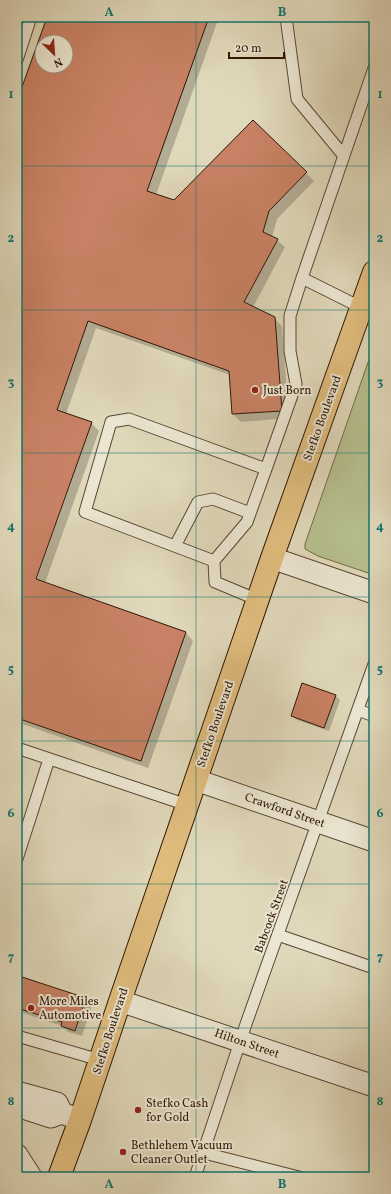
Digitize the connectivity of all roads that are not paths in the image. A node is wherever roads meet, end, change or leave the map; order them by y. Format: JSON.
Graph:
{"nodes":[{"id":1,"x":31,"y":17,"type":"edge"},
{"id":2,"x":286,"y":17,"type":"edge"},
{"id":3,"x":17,"y":60,"type":"edge"},
{"id":4,"x":374,"y":68,"type":"edge"},
{"id":5,"x":344,"y":156,"type":"junction"},
{"id":6,"x":374,"y":272,"type":"edge"},
{"id":7,"x":302,"y":278,"type":"junction"},
{"id":8,"x":368,"y":310,"type":"edge"},
{"id":9,"x":266,"y":469,"type":"junction"},
{"id":10,"x":250,"y":513,"type":"junction"},
{"id":11,"x":175,"y":546,"type":"junction"},
{"id":12,"x":272,"y":558,"type":"junction"},
{"id":13,"x":214,"y":561,"type":"junction"},
{"id":14,"x":374,"y":593,"type":"edge"},
{"id":15,"x":258,"y":600,"type":"junction"},
{"id":16,"x":374,"y":664,"type":"edge"},
{"id":17,"x":358,"y":710,"type":"junction"},
{"id":18,"x":374,"y":716,"type":"edge"},
{"id":19,"x":17,"y":748,"type":"edge"},
{"id":20,"x":49,"y":759,"type":"junction"},
{"id":21,"x":196,"y":780,"type":"junction"},
{"id":22,"x":187,"y":805,"type":"junction"},
{"id":23,"x":318,"y":822,"type":"junction"},
{"id":24,"x":374,"y":841,"type":"edge"},
{"id":25,"x":17,"y":859,"type":"edge"},
{"id":26,"x":278,"y":935,"type":"junction"},
{"id":27,"x":374,"y":968,"type":"edge"},
{"id":28,"x":120,"y":1000,"type":"junction"},
{"id":29,"x":17,"y":1036,"type":"edge"},
{"id":30,"x":240,"y":1041,"type":"junction"},
{"id":31,"x":100,"y":1060,"type":"junction"},
{"id":32,"x":374,"y":1086,"type":"edge"},
{"id":33,"x":17,"y":1092,"type":"edge"},
{"id":34,"x":17,"y":1106,"type":"edge"},
{"id":35,"x":71,"y":1116,"type":"junction"},
{"id":36,"x":204,"y":1153,"type":"junction"},
{"id":37,"x":17,"y":1155,"type":"edge"},
{"id":38,"x":31,"y":1177,"type":"edge"},
{"id":39,"x":59,"y":1177,"type":"edge"},
{"id":40,"x":196,"y":1177,"type":"edge"},
{"id":41,"x":299,"y":1177,"type":"edge"}],
"edges":[{"from":1,"to":3,"type":"lane"},
{"from":2,"to":5,"type":"lane"},
{"from":4,"to":5,"type":"lane"},
{"from":5,"to":7,"type":"lane"},
{"from":6,"to":8,"type":"main road","name":"Stefko Boulevard"},
{"from":7,"to":8,"type":"lane"},
{"from":7,"to":9,"type":"lane"},
{"from":8,"to":12,"type":"main road","name":"Stefko Boulevard"},
{"from":9,"to":10,"type":"lane"},
{"from":9,"to":11,"type":"lane"},
{"from":10,"to":11,"type":"lane"},
{"from":10,"to":13,"type":"lane"},
{"from":11,"to":13,"type":"lane"},
{"from":12,"to":14,"type":"street"},
{"from":12,"to":15,"type":"main road","name":"Stefko Boulevard"},
{"from":13,"to":15,"type":"lane"},
{"from":15,"to":21,"type":"main road","name":"Stefko Boulevard"},
{"from":16,"to":17,"type":"lane","name":"Babcock Street"},
{"from":17,"to":18,"type":"lane"},
{"from":17,"to":23,"type":"lane","name":"Babcock Street"},
{"from":19,"to":20,"type":"lane"},
{"from":20,"to":22,"type":"lane"},
{"from":20,"to":25,"type":"lane"},
{"from":21,"to":22,"type":"main road","name":"Stefko Boulevard"},
{"from":21,"to":23,"type":"street","name":"Crawford Street"},
{"from":22,"to":28,"type":"main road","name":"Stefko Boulevard"},
{"from":23,"to":24,"type":"street","name":"Crawford Street"},
{"from":23,"to":26,"type":"lane","name":"Babcock Street"},
{"from":26,"to":27,"type":"lane"},
{"from":26,"to":30,"type":"lane","name":"Babcock Street"},
{"from":28,"to":30,"type":"street","name":"Hilton Street"},
{"from":28,"to":31,"type":"main road","name":"Stefko Boulevard"},
{"from":29,"to":31,"type":"lane"},
{"from":30,"to":32,"type":"street","name":"Hilton Street"},
{"from":30,"to":36,"type":"lane","name":"Babcock Street"},
{"from":31,"to":35,"type":"main road","name":"Stefko Boulevard"},
{"from":33,"to":35,"type":"street"},
{"from":34,"to":35,"type":"street"},
{"from":35,"to":39,"type":"main road","name":"Stefko Boulevard"},
{"from":36,"to":40,"type":"lane","name":"Babcock Street"},
{"from":36,"to":41,"type":"lane"},
{"from":37,"to":38,"type":"street"}]}
